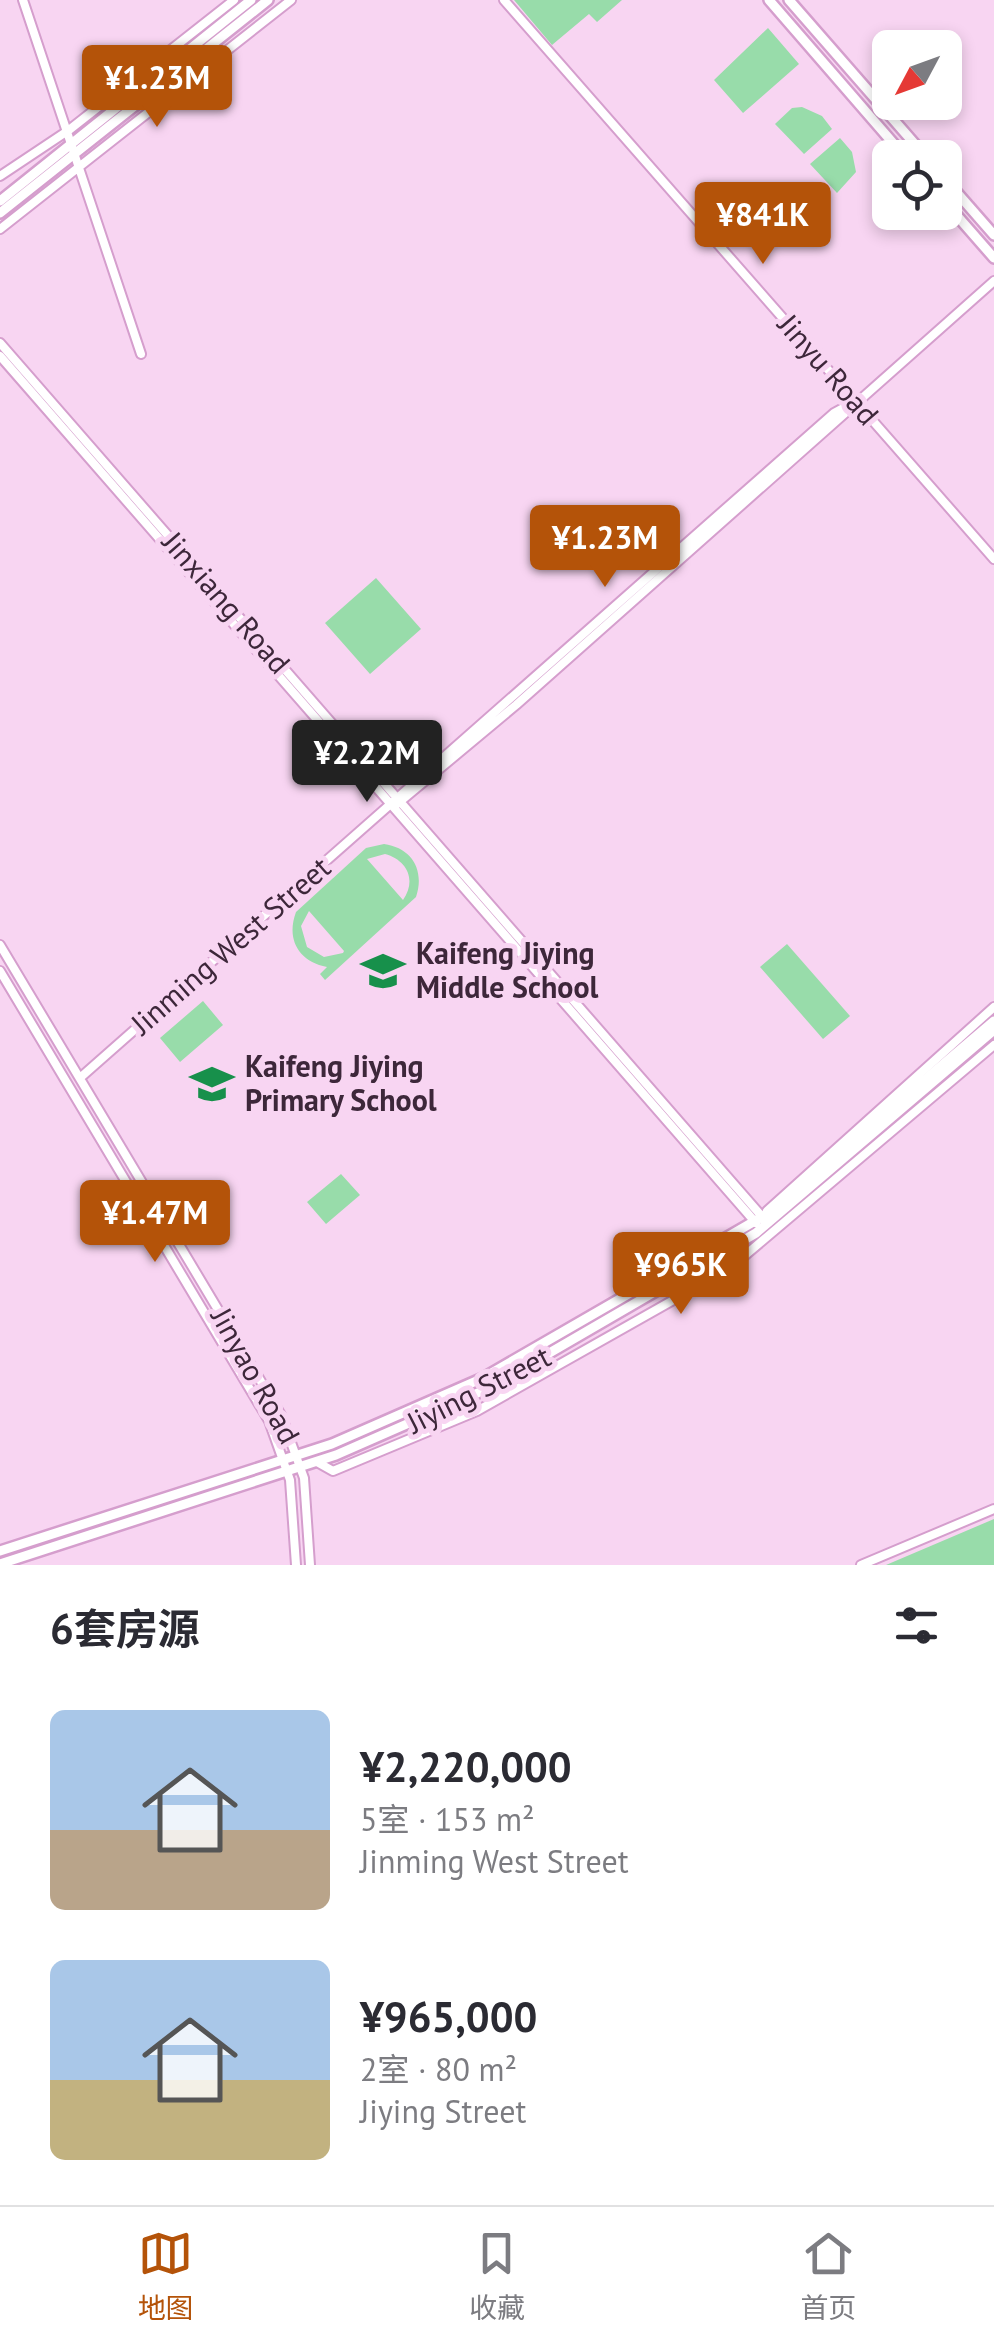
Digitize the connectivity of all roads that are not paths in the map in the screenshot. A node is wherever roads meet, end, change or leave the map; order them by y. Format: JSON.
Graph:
{"nodes":[{"id":1,"x":22,"y":0,"type":"edge"},
{"id":2,"x":234,"y":0,"type":"edge"},
{"id":3,"x":251,"y":0,"type":"edge"},
{"id":4,"x":268,"y":0,"type":"edge"},
{"id":5,"x":291,"y":0,"type":"edge"},
{"id":6,"x":504,"y":0,"type":"edge"},
{"id":7,"x":769,"y":0,"type":"edge"},
{"id":8,"x":789,"y":0,"type":"edge"},
{"id":9,"x":69,"y":130,"type":"junction"},
{"id":10,"x":890,"y":140,"type":"edge"},
{"id":11,"x":910,"y":140,"type":"edge"},
{"id":12,"x":74,"y":147,"type":"junction"},
{"id":13,"x":80,"y":167,"type":"junction"},
{"id":14,"x":0,"y":176,"type":"edge"},
{"id":15,"x":962,"y":198,"type":"edge"},
{"id":16,"x":0,"y":201,"type":"edge"},
{"id":17,"x":0,"y":214,"type":"edge"},
{"id":18,"x":962,"y":221,"type":"edge"},
{"id":19,"x":0,"y":229,"type":"edge"},
{"id":20,"x":994,"y":235,"type":"edge"},
{"id":21,"x":994,"y":258,"type":"edge"},
{"id":22,"x":994,"y":280,"type":"edge"},
{"id":23,"x":0,"y":343,"type":"edge"},
{"id":24,"x":142,"y":354,"type":"dead end"},
{"id":25,"x":0,"y":356,"type":"edge"},
{"id":26,"x":856,"y":401,"type":"junction"},
{"id":27,"x":994,"y":560,"type":"edge"},
{"id":28,"x":395,"y":803,"type":"junction"},
{"id":29,"x":0,"y":945,"type":"edge"},
{"id":30,"x":0,"y":971,"type":"edge"},
{"id":31,"x":994,"y":1006,"type":"edge"},
{"id":32,"x":994,"y":1020,"type":"edge"},
{"id":33,"x":994,"y":1030,"type":"edge"},
{"id":34,"x":994,"y":1045,"type":"edge"},
{"id":35,"x":81,"y":1077,"type":"junction"},
{"id":36,"x":761,"y":1223,"type":"junction"},
{"id":37,"x":298,"y":1455,"type":"junction"},
{"id":38,"x":285,"y":1459,"type":"junction"},
{"id":39,"x":316,"y":1462,"type":"junction"},
{"id":40,"x":301,"y":1467,"type":"junction"},
{"id":41,"x":288,"y":1471,"type":"junction"},
{"id":42,"x":994,"y":1509,"type":"edge"},
{"id":43,"x":0,"y":1551,"type":"edge"},
{"id":44,"x":0,"y":1564,"type":"edge"},
{"id":45,"x":296,"y":1565,"type":"edge"},
{"id":46,"x":310,"y":1565,"type":"edge"},
{"id":47,"x":861,"y":1565,"type":"edge"}],
"edges":[{"from":1,"to":9,"type":"street"},
{"from":2,"to":9,"type":"street"},
{"from":3,"to":12,"type":"main road"},
{"from":4,"to":12,"type":"main road"},
{"from":5,"to":13,"type":"street"},
{"from":6,"to":26,"type":"street","name":"Jinyu Road"},
{"from":7,"to":10,"type":"main road"},
{"from":8,"to":11,"type":"main road"},
{"from":9,"to":12,"type":"street"},
{"from":9,"to":14,"type":"street"},
{"from":12,"to":13,"type":"street"},
{"from":12,"to":16,"type":"main road"},
{"from":12,"to":17,"type":"main road"},
{"from":13,"to":19,"type":"street"},
{"from":13,"to":24,"type":"street"},
{"from":15,"to":20,"type":"main road"},
{"from":18,"to":21,"type":"main road"},
{"from":22,"to":26,"type":"street","name":"Jinming West Street"},
{"from":23,"to":28,"type":"street","name":"Jinxiang Road"},
{"from":25,"to":28,"type":"street","name":"Jinxiang Road"},
{"from":26,"to":27,"type":"street","name":"Jinyu Road"},
{"from":26,"to":28,"type":"street","name":"Jinming West Street"},
{"from":28,"to":35,"type":"street","name":"Jinming West Street"},
{"from":28,"to":36,"type":"street","name":"Jinxiang Road"},
{"from":29,"to":35,"type":"street","name":"Jinyao Road"},
{"from":30,"to":38,"type":"street","name":"Jinyao Road"},
{"from":31,"to":36,"type":"street"},
{"from":32,"to":36,"type":"main road","name":"Jiying Street"},
{"from":33,"to":36,"type":"main road","name":"Jiying Street"},
{"from":34,"to":39,"type":"street"},
{"from":35,"to":37,"type":"street","name":"Jinyao Road"},
{"from":36,"to":37,"type":"main road","name":"Jiying Street"},
{"from":36,"to":39,"type":"main road","name":"Jiying Street"},
{"from":37,"to":38,"type":"main road","name":"Jiying Street"},
{"from":37,"to":40,"type":"street","name":"Jinyao Road"},
{"from":38,"to":41,"type":"street","name":"Jinyao Road"},
{"from":38,"to":43,"type":"main road","name":"Jiying Street"},
{"from":39,"to":40,"type":"main road","name":"Jiying Street"},
{"from":40,"to":41,"type":"main road","name":"Jiying Street"},
{"from":40,"to":46,"type":"street","name":"Jinyao Road"},
{"from":41,"to":44,"type":"main road","name":"Jiying Street"},
{"from":41,"to":45,"type":"street","name":"Jinyao Road"},
{"from":42,"to":47,"type":"street"}]}
